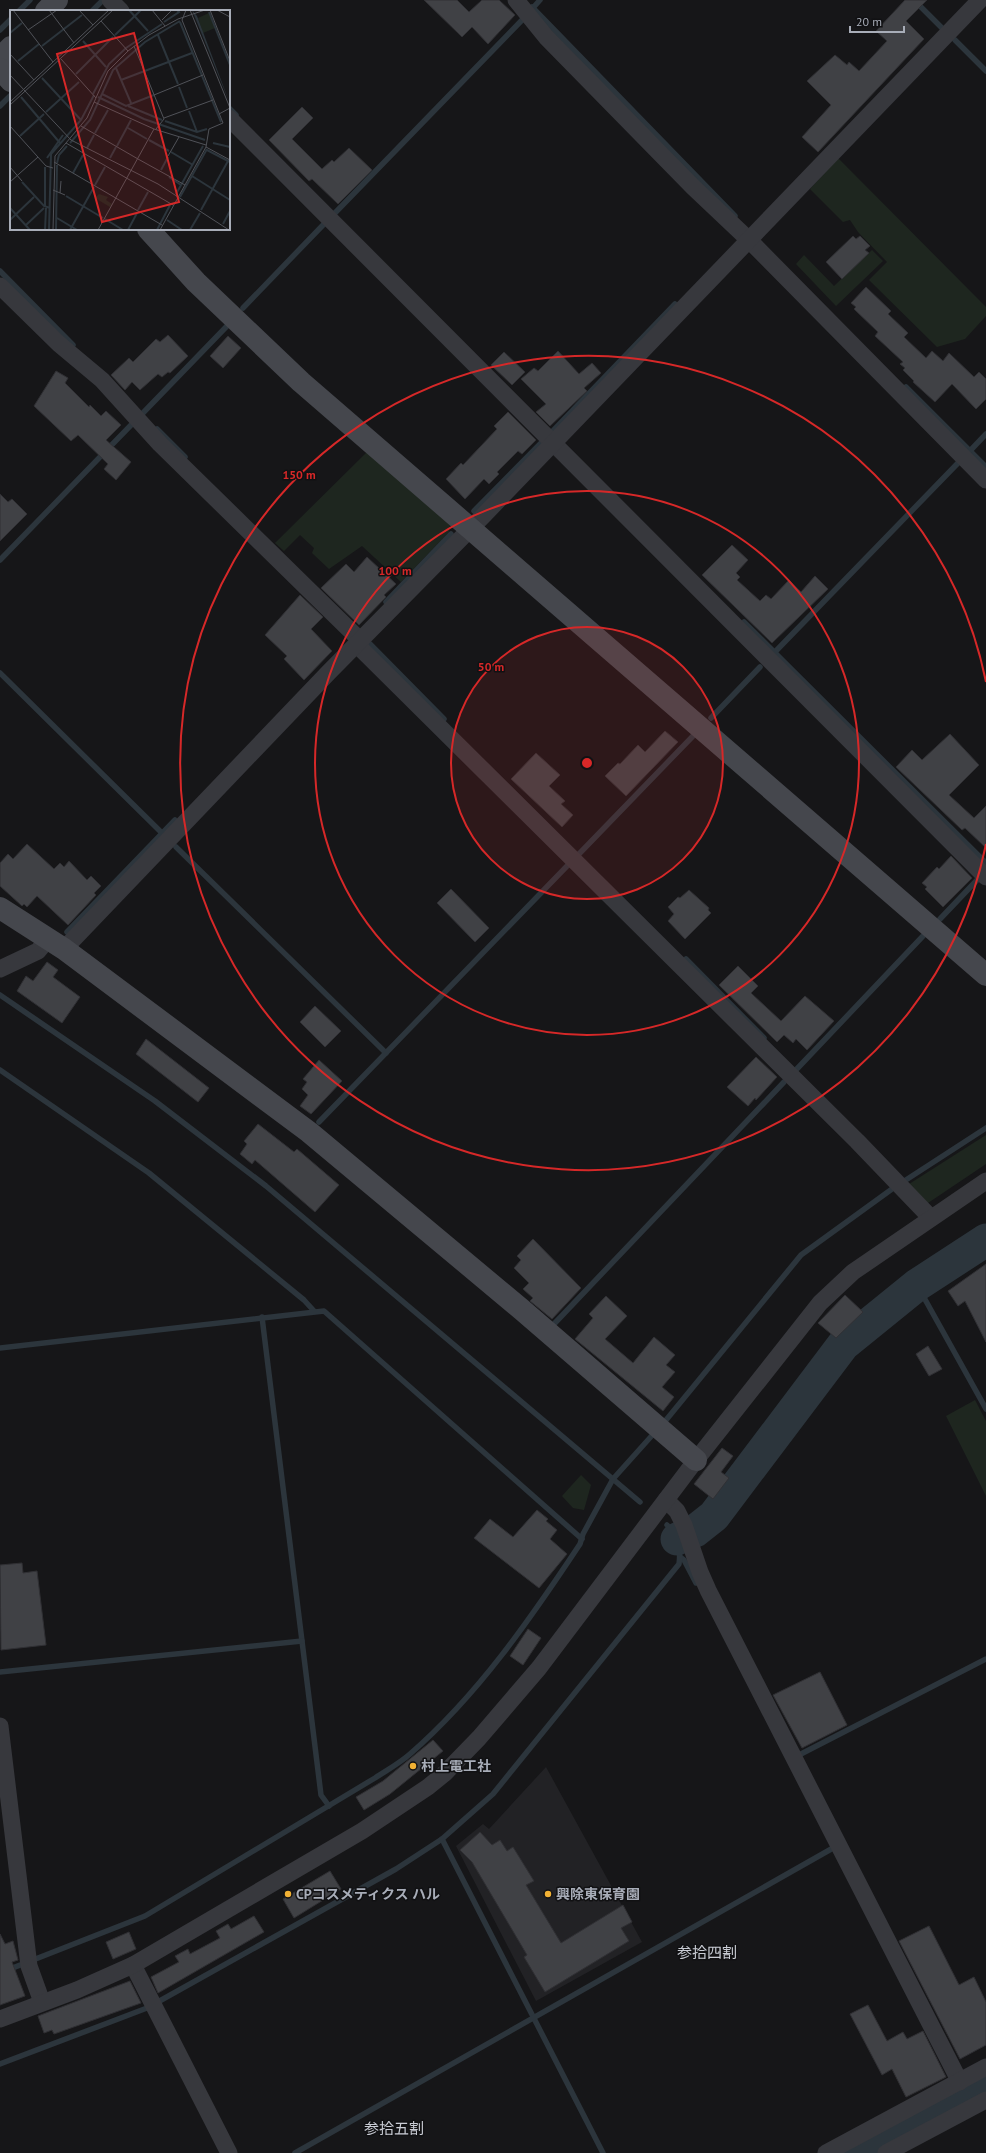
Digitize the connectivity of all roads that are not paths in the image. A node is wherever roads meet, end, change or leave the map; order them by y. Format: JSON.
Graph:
{"nodes":[{"id":1,"x":56,"y":0,"type":"edge"},
{"id":2,"x":110,"y":0,"type":"edge"},
{"id":3,"x":516,"y":0,"type":"edge"},
{"id":4,"x":980,"y":0,"type":"edge"},
{"id":5,"x":47,"y":10,"type":"edge"},
{"id":6,"x":120,"y":10,"type":"edge"},
{"id":7,"x":10,"y":47,"type":"edge"},
{"id":8,"x":0,"y":58,"type":"edge"},
{"id":9,"x":0,"y":69,"type":"edge"},
{"id":10,"x":10,"y":80,"type":"edge"},
{"id":11,"x":230,"y":119,"type":"edge"},
{"id":12,"x":149,"y":230,"type":"edge"},
{"id":13,"x":749,"y":240,"type":"junction"},
{"id":14,"x":0,"y":286,"type":"edge"},
{"id":15,"x":552,"y":443,"type":"junction"},
{"id":16,"x":986,"y":480,"type":"edge"},
{"id":17,"x":470,"y":529,"type":"junction"},
{"id":18,"x":359,"y":643,"type":"junction"},
{"id":19,"x":986,"y":877,"type":"edge"},
{"id":20,"x":0,"y":908,"type":"edge"},
{"id":21,"x":56,"y":944,"type":"junction"},
{"id":22,"x":0,"y":969,"type":"edge"},
{"id":23,"x":986,"y":975,"type":"edge"},
{"id":24,"x":986,"y":1181,"type":"edge"},
{"id":25,"x":931,"y":1218,"type":"junction"},
{"id":26,"x":696,"y":1460,"type":"junction"},
{"id":27,"x":666,"y":1500,"type":"junction"},
{"id":28,"x":0,"y":1726,"type":"edge"},
{"id":29,"x":133,"y":1965,"type":"junction"},
{"id":30,"x":42,"y":2002,"type":"junction"},
{"id":31,"x":0,"y":2019,"type":"edge"},
{"id":32,"x":986,"y":2067,"type":"edge"},
{"id":33,"x":960,"y":2082,"type":"junction"},
{"id":34,"x":986,"y":2100,"type":"edge"},
{"id":35,"x":228,"y":2153,"type":"edge"},
{"id":36,"x":826,"y":2153,"type":"edge"},
{"id":37,"x":886,"y":2153,"type":"edge"}],
"edges":[{"from":1,"to":5,"type":"street"},
{"from":2,"to":6,"type":"street"},
{"from":3,"to":13,"type":"street"},
{"from":4,"to":13,"type":"street"},
{"from":7,"to":8,"type":"street"},
{"from":9,"to":10,"type":"street"},
{"from":11,"to":15,"type":"street"},
{"from":12,"to":17,"type":"street"},
{"from":13,"to":15,"type":"street"},
{"from":13,"to":16,"type":"street"},
{"from":14,"to":18,"type":"street"},
{"from":15,"to":17,"type":"street"},
{"from":15,"to":19,"type":"street"},
{"from":17,"to":18,"type":"street"},
{"from":17,"to":23,"type":"street"},
{"from":18,"to":21,"type":"street"},
{"from":18,"to":25,"type":"street"},
{"from":20,"to":21,"type":"street"},
{"from":21,"to":22,"type":"street"},
{"from":21,"to":26,"type":"street"},
{"from":24,"to":25,"type":"street"},
{"from":25,"to":26,"type":"street"},
{"from":26,"to":27,"type":"street"},
{"from":27,"to":29,"type":"street"},
{"from":27,"to":33,"type":"street"},
{"from":28,"to":30,"type":"street"},
{"from":29,"to":30,"type":"street"},
{"from":29,"to":35,"type":"street"},
{"from":30,"to":31,"type":"street"},
{"from":32,"to":33,"type":"street"},
{"from":33,"to":36,"type":"street"},
{"from":34,"to":37,"type":"street"}]}
